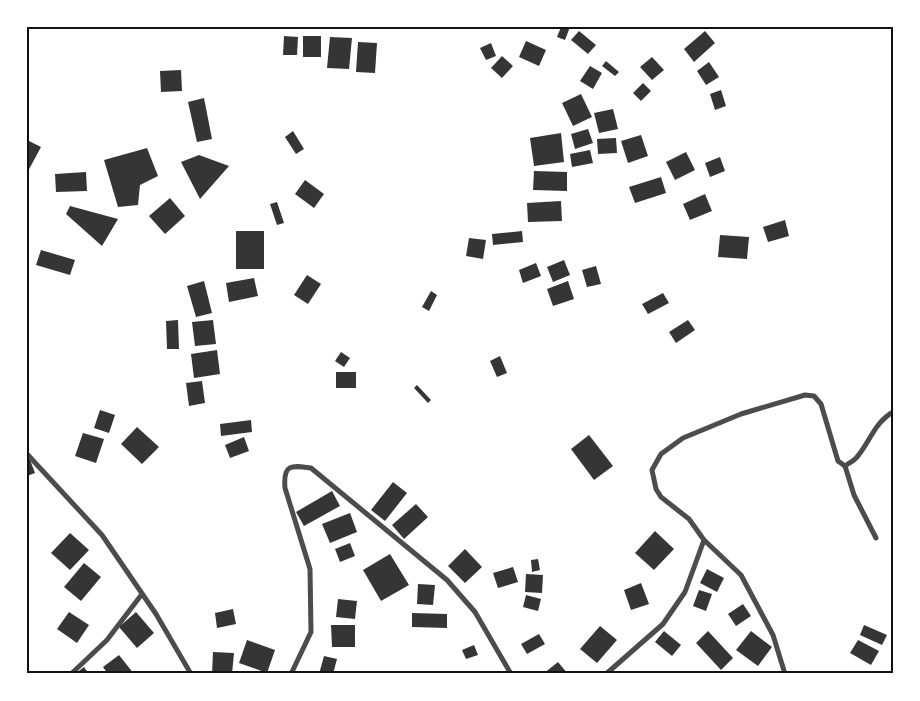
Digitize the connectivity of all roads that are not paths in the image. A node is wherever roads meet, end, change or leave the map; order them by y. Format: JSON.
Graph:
{"nodes":[{"id":1,"x":893,"y":412,"type":"edge"},
{"id":2,"x":27,"y":454,"type":"edge"},
{"id":3,"x":845,"y":466,"type":"junction"},
{"id":4,"x":876,"y":538,"type":"dead end"},
{"id":5,"x":704,"y":540,"type":"junction"},
{"id":6,"x":142,"y":594,"type":"junction"},
{"id":7,"x":71,"y":674,"type":"edge"},
{"id":8,"x":191,"y":674,"type":"edge"},
{"id":9,"x":291,"y":674,"type":"edge"},
{"id":10,"x":511,"y":674,"type":"edge"},
{"id":11,"x":606,"y":674,"type":"edge"},
{"id":12,"x":785,"y":674,"type":"edge"}],
"edges":[{"from":1,"to":3,"type":"street"},
{"from":2,"to":6,"type":"street"},
{"from":3,"to":4,"type":"street"},
{"from":3,"to":5,"type":"street"},
{"from":5,"to":11,"type":"street"},
{"from":5,"to":12,"type":"street"},
{"from":6,"to":7,"type":"street"},
{"from":6,"to":8,"type":"street"},
{"from":9,"to":10,"type":"street"}]}
